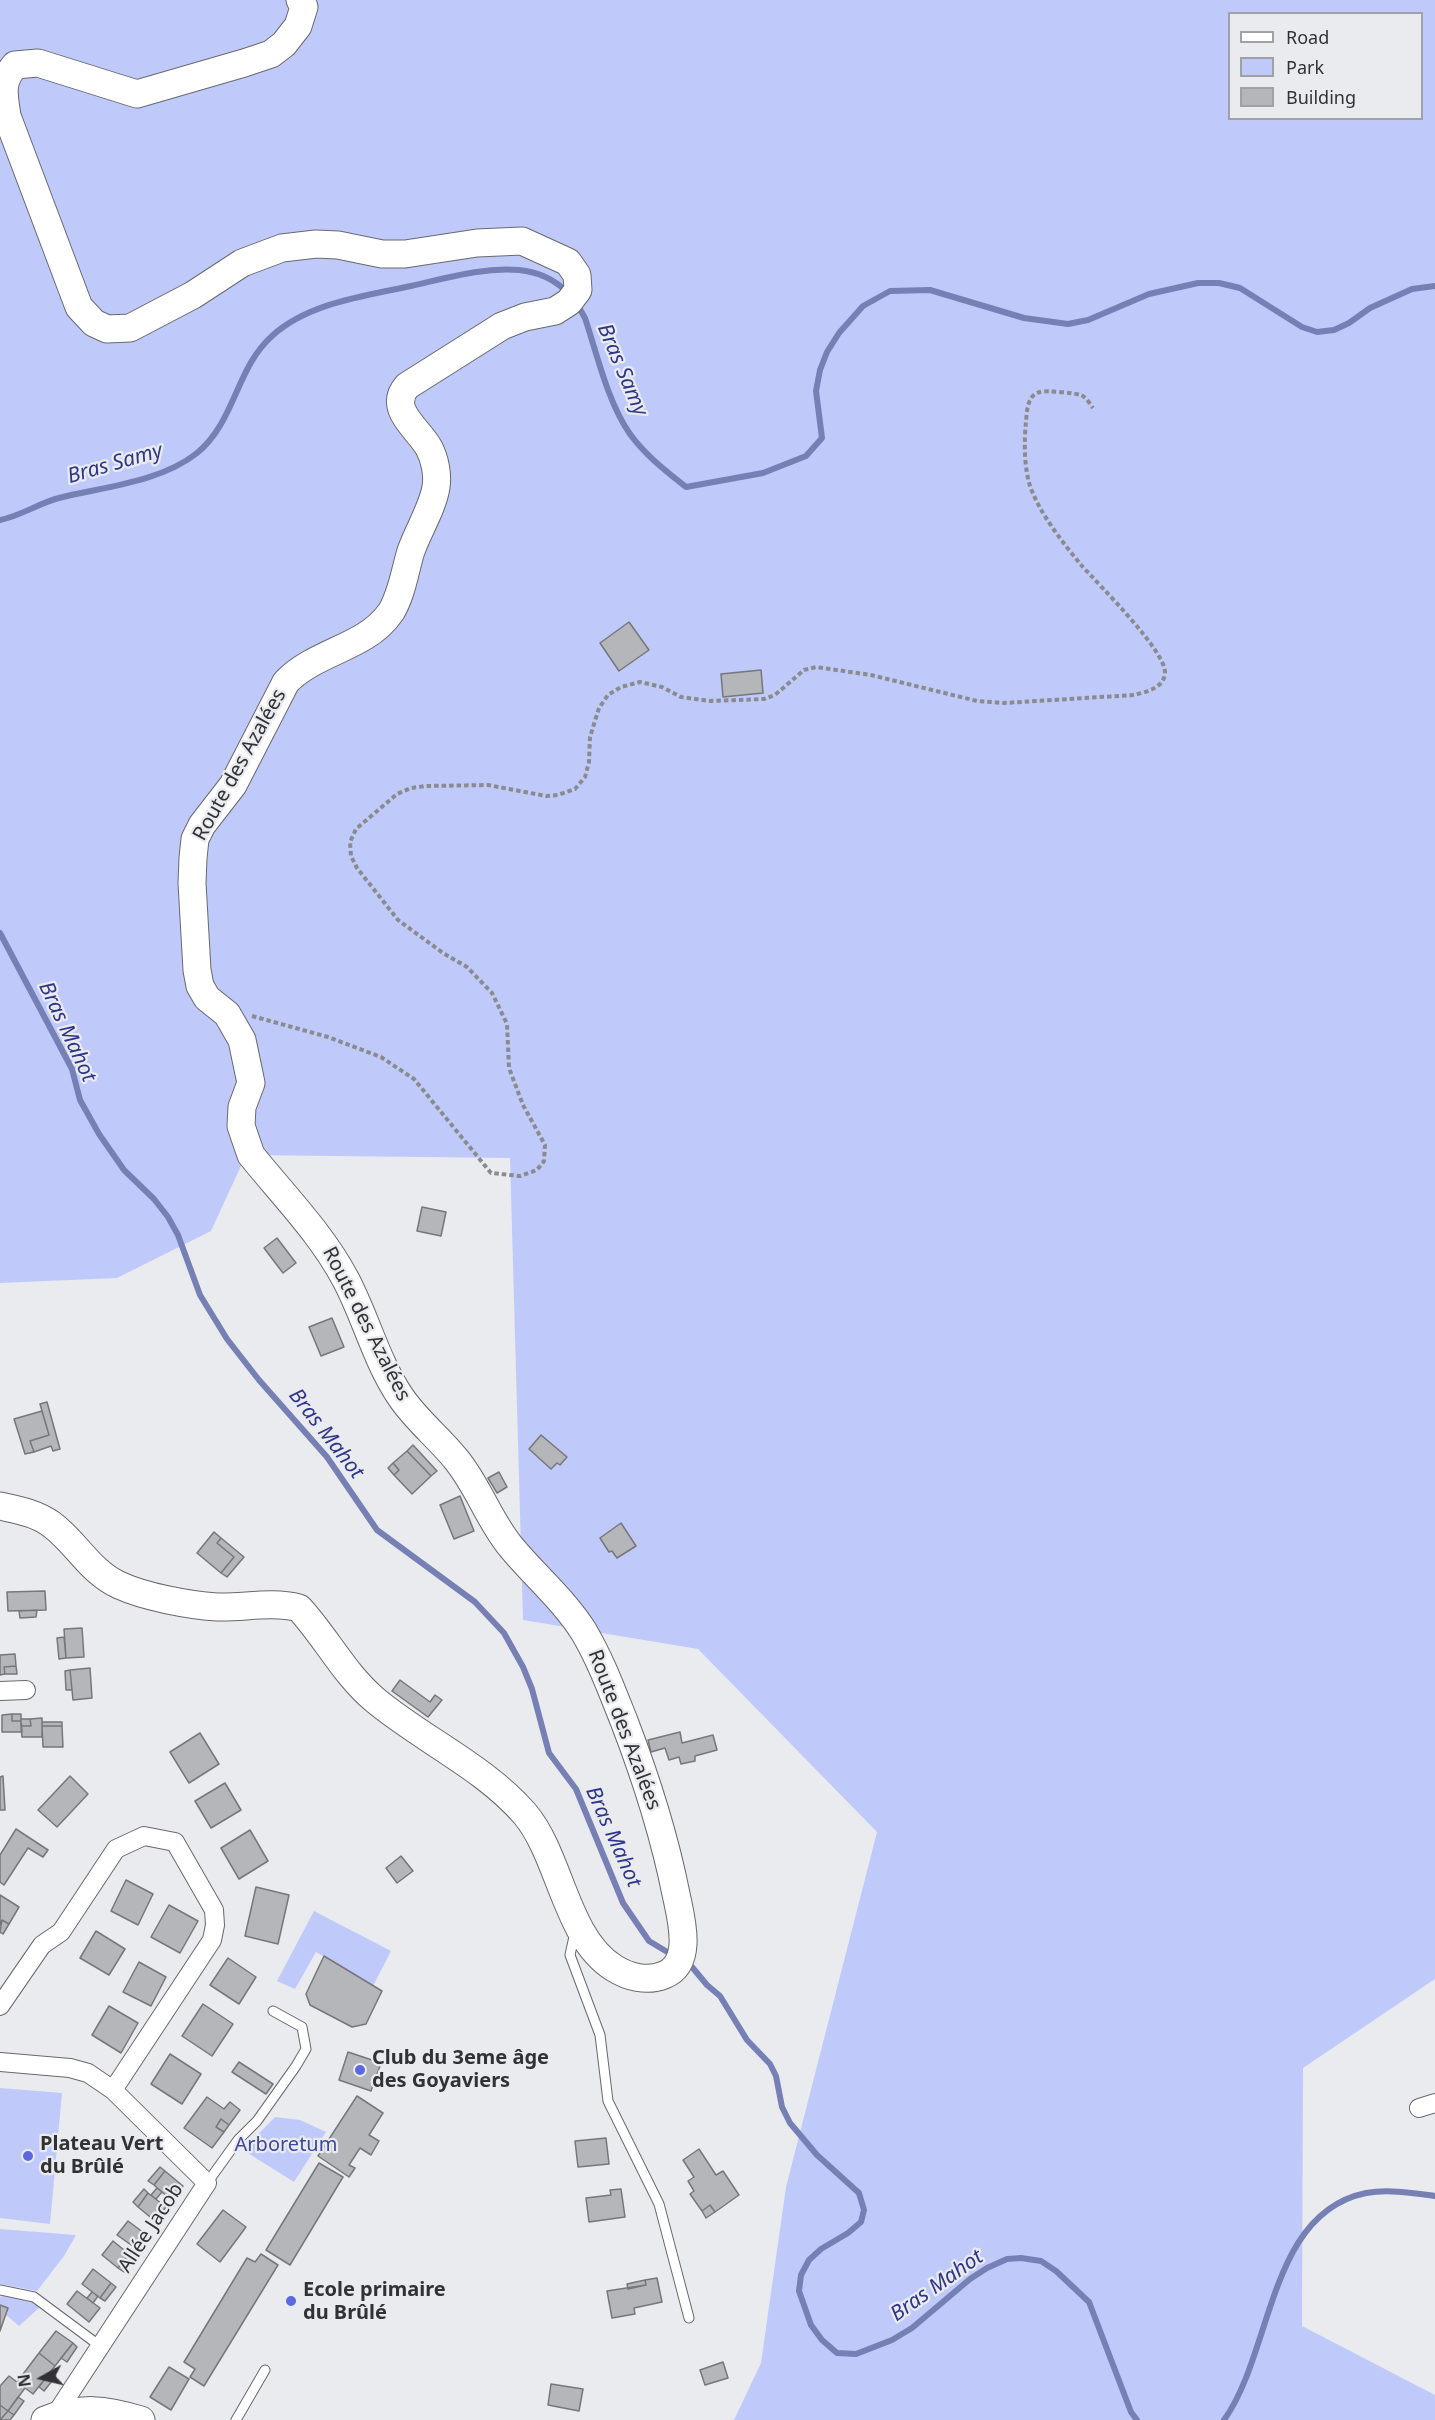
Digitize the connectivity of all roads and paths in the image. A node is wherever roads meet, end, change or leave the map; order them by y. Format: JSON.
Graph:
{"nodes":[{"id":1,"x":300,"y":0,"type":"edge"},
{"id":2,"x":1093,"y":408,"type":"dead end"},
{"id":3,"x":231,"y":1020,"type":"junction"},
{"id":4,"x":0,"y":1506,"type":"edge"},
{"id":5,"x":0,"y":1690,"type":"edge"},
{"id":6,"x":26,"y":1690,"type":"dead end"},
{"id":7,"x":577,"y":1921,"type":"junction"},
{"id":8,"x":0,"y":2006,"type":"edge"},
{"id":9,"x":273,"y":2011,"type":"dead end"},
{"id":10,"x":0,"y":2062,"type":"edge"},
{"id":11,"x":113,"y":2090,"type":"junction"},
{"id":12,"x":207,"y":2183,"type":"junction"},
{"id":13,"x":0,"y":2289,"type":"edge"},
{"id":14,"x":689,"y":2318,"type":"dead end"},
{"id":15,"x":100,"y":2346,"type":"junction"},
{"id":16,"x":265,"y":2370,"type":"dead end"},
{"id":17,"x":51,"y":2419,"type":"edge"},
{"id":18,"x":141,"y":2420,"type":"edge"},
{"id":19,"x":236,"y":2420,"type":"edge"}],
"edges":[{"from":1,"to":3,"type":"main road","name":"Route des Azalées"},
{"from":2,"to":3,"type":"path"},
{"from":3,"to":7,"type":"main road","name":"Route des Azalées"},
{"from":4,"to":7,"type":"main road","name":"Route des Azalées"},
{"from":5,"to":6,"type":"street"},
{"from":7,"to":14,"type":"lane"},
{"from":8,"to":11,"type":"street"},
{"from":9,"to":12,"type":"lane"},
{"from":10,"to":11,"type":"street","name":"Allée Jacob"},
{"from":11,"to":12,"type":"street","name":"Allée Jacob"},
{"from":12,"to":15,"type":"street","name":"Allée Jacob"},
{"from":13,"to":15,"type":"lane"},
{"from":15,"to":17,"type":"street","name":"Allée Jacob"},
{"from":16,"to":19,"type":"lane"},
{"from":17,"to":18,"type":"main road"}]}
